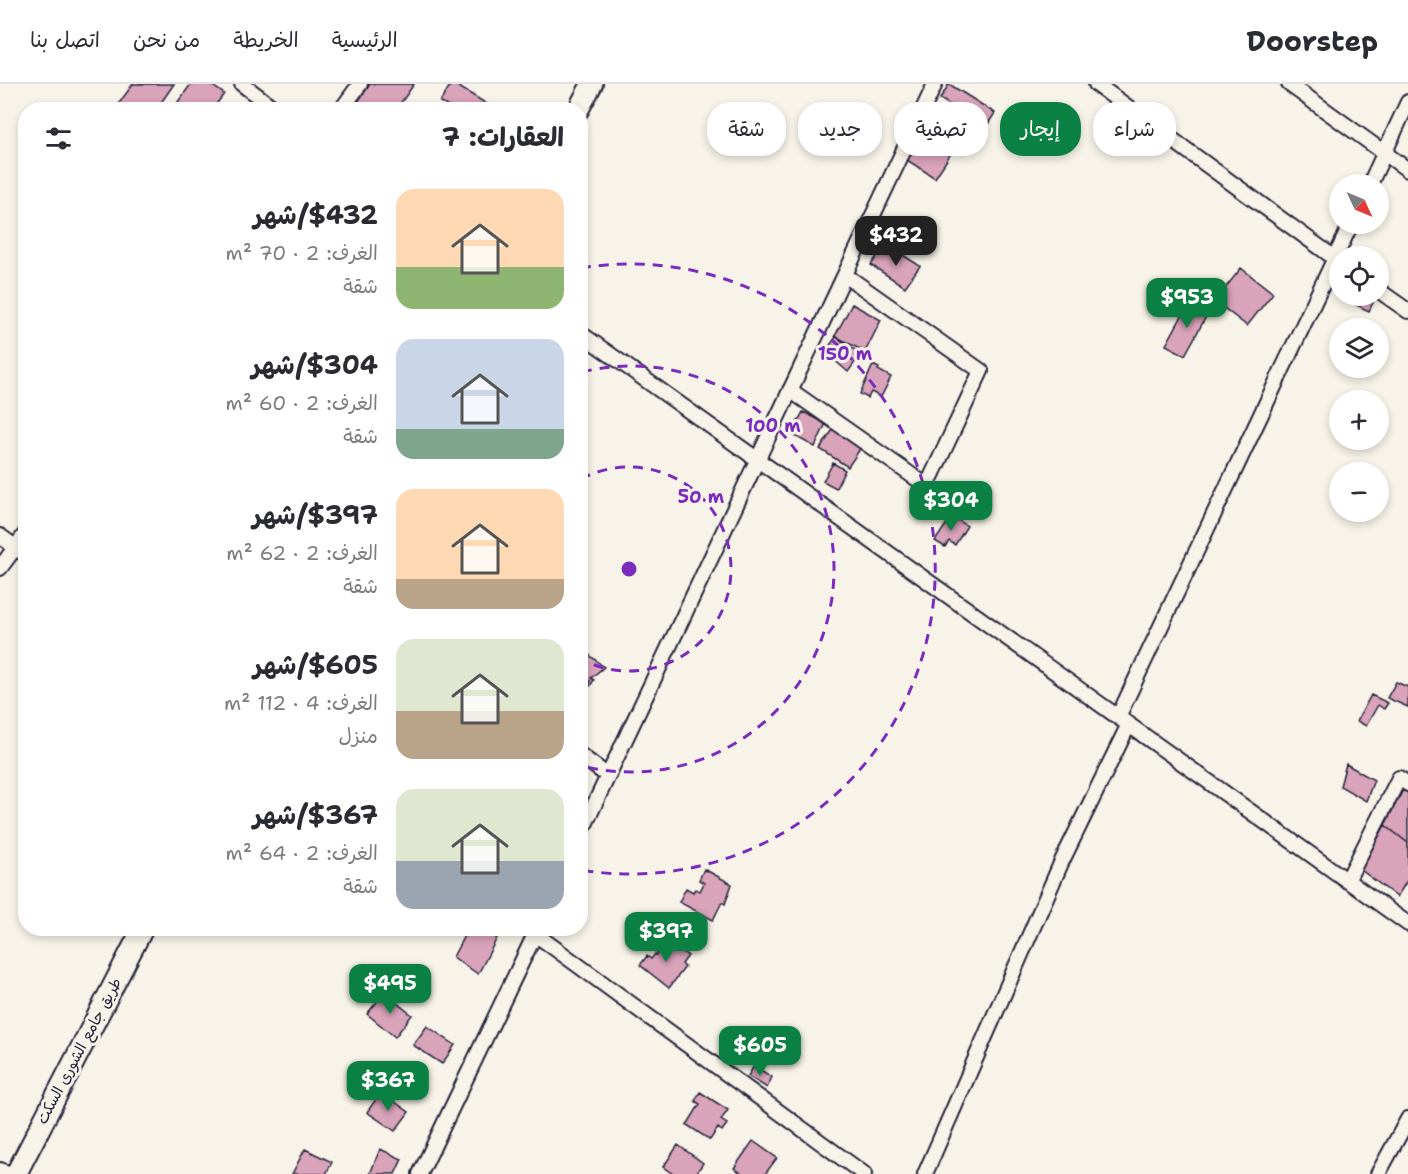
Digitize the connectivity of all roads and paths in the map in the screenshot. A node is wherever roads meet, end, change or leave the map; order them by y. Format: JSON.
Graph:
{"nodes":[{"id":1,"x":242,"y":84,"type":"edge"},
{"id":2,"x":360,"y":84,"type":"edge"},
{"id":3,"x":592,"y":84,"type":"edge"},
{"id":4,"x":935,"y":84,"type":"edge"},
{"id":5,"x":1096,"y":84,"type":"edge"},
{"id":6,"x":1290,"y":84,"type":"edge"},
{"id":7,"x":266,"y":102,"type":"edge"},
{"id":8,"x":347,"y":102,"type":"edge"},
{"id":9,"x":582,"y":102,"type":"edge"},
{"id":10,"x":1408,"y":102,"type":"edge"},
{"id":11,"x":1384,"y":153,"type":"junction"},
{"id":12,"x":1408,"y":170,"type":"edge"},
{"id":13,"x":1375,"y":174,"type":"edge"},
{"id":14,"x":1329,"y":254,"type":"edge"},
{"id":15,"x":844,"y":275,"type":"junction"},
{"id":16,"x":1329,"y":277,"type":"edge"},
{"id":17,"x":1389,"y":298,"type":"edge"},
{"id":18,"x":1408,"y":311,"type":"edge"},
{"id":19,"x":588,"y":339,"type":"edge"},
{"id":20,"x":790,"y":390,"type":"junction"},
{"id":21,"x":757,"y":459,"type":"junction"},
{"id":22,"x":0,"y":536,"type":"edge"},
{"id":23,"x":18,"y":550,"type":"edge"},
{"id":24,"x":18,"y":553,"type":"edge"},
{"id":25,"x":0,"y":568,"type":"edge"},
{"id":26,"x":1124,"y":720,"type":"junction"},
{"id":27,"x":588,"y":761,"type":"edge"},
{"id":28,"x":608,"y":776,"type":"junction"},
{"id":29,"x":1408,"y":784,"type":"edge"},
{"id":30,"x":588,"y":818,"type":"edge"},
{"id":31,"x":1347,"y":880,"type":"junction"},
{"id":32,"x":1408,"y":924,"type":"edge"},
{"id":33,"x":139,"y":936,"type":"edge"},
{"id":34,"x":530,"y":936,"type":"edge"},
{"id":35,"x":541,"y":936,"type":"edge"},
{"id":36,"x":1408,"y":1119,"type":"edge"},
{"id":37,"x":15,"y":1174,"type":"edge"},
{"id":38,"x":420,"y":1174,"type":"edge"},
{"id":39,"x":864,"y":1174,"type":"edge"},
{"id":40,"x":925,"y":1174,"type":"edge"},
{"id":41,"x":1378,"y":1174,"type":"edge"}],
"edges":[{"from":1,"to":7,"type":"street"},
{"from":2,"to":8,"type":"street"},
{"from":3,"to":9,"type":"main road"},
{"from":4,"to":15,"type":"street"},
{"from":5,"to":14,"type":"street"},
{"from":6,"to":11,"type":"street"},
{"from":10,"to":11,"type":"street"},
{"from":11,"to":12,"type":"street"},
{"from":11,"to":13,"type":"street"},
{"from":15,"to":20,"type":"street"},
{"from":15,"to":20,"type":"street"},
{"from":16,"to":26,"type":"street"},
{"from":17,"to":18,"type":"street"},
{"from":19,"to":21,"type":"street"},
{"from":20,"to":21,"type":"street"},
{"from":21,"to":26,"type":"street"},
{"from":21,"to":28,"type":"street"},
{"from":22,"to":23,"type":"street"},
{"from":24,"to":25,"type":"street"},
{"from":26,"to":31,"type":"street"},
{"from":26,"to":40,"type":"street"},
{"from":27,"to":28,"type":"street"},
{"from":28,"to":30,"type":"street"},
{"from":29,"to":31,"type":"street"},
{"from":31,"to":32,"type":"street"},
{"from":33,"to":37,"type":"main road","name":"طريق جامع الشورى السكت"},
{"from":34,"to":38,"type":"street"},
{"from":35,"to":39,"type":"street"},
{"from":36,"to":41,"type":"street"}]}
